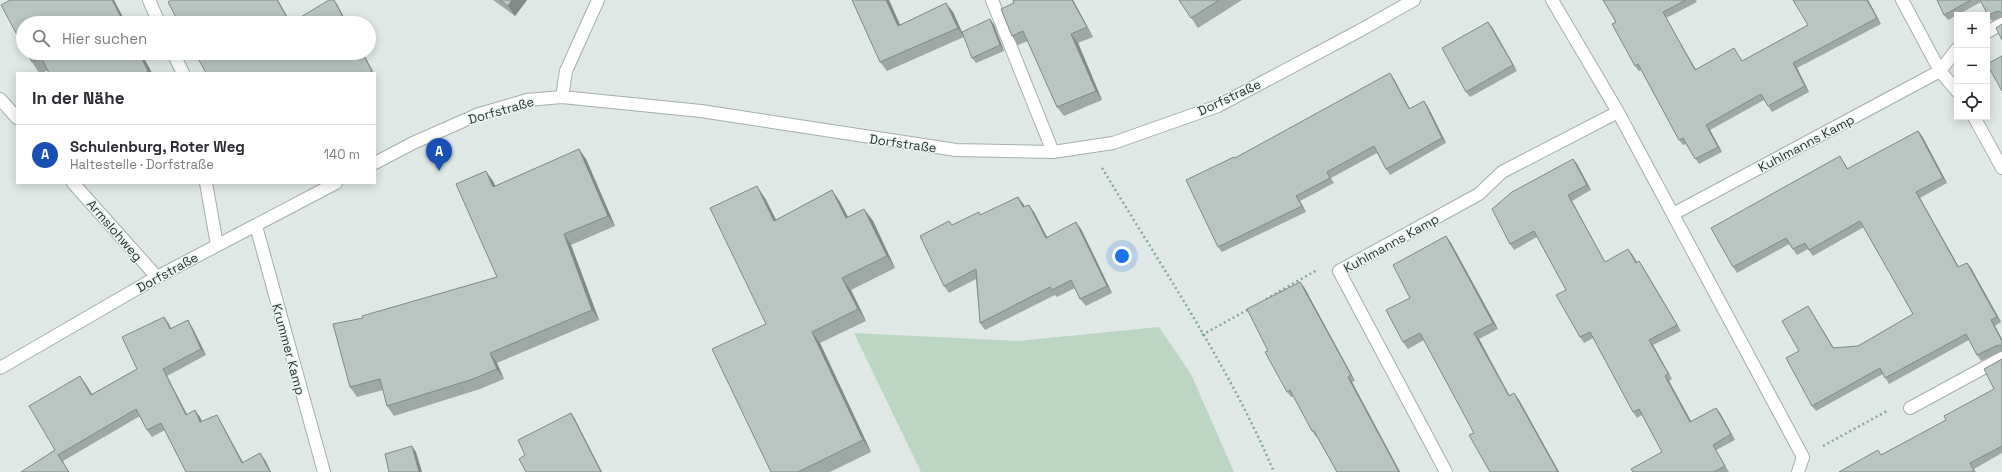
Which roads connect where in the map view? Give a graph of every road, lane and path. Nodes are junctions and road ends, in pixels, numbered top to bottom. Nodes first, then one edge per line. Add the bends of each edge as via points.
1 (149, 0) edge
2 (598, 0) edge
3 (992, 0) edge
4 (1414, 0) edge
5 (1552, 0) edge
6 (1902, 0) edge
7 (156, 16) edge
8 (2002, 24) edge
9 (1990, 30) edge
10 (1954, 53) edge
11 (176, 60) edge
12 (1940, 71) junction
13 (182, 72) edge
14 (1954, 87) edge
15 (562, 96) junction
16 (0, 99) edge
17 (1618, 112) junction
18 (16, 117) edge
19 (1976, 120) edge
20 (1089, 147) junction
21 (1053, 152) junction
22 (376, 162) edge
23 (2002, 168) edge
24 (74, 184) edge
25 (206, 184) edge
26 (334, 184) edge
27 (1673, 214) junction
28 (256, 226) junction
29 (216, 245) junction
30 (1339, 271) junction
31 (156, 277) junction
32 (1265, 300) edge
33 (1251, 308) edge
34 (1202, 335) junction
35 (2002, 358) edge
36 (0, 368) edge
37 (1910, 408) joint
38 (1803, 457) junction
39 (324, 472) edge
40 (1274, 472) edge
41 (1446, 472) edge
42 (1798, 472) edge

1 - 7 street
2 - 15 street via 566,71
3 - 21 street
4 - 20 street, Dorfstraße via 1218,106 1113,143
5 - 17 street
6 - 12 street
8 - 9 street
10 - 12 street, Kuhlmanns Kamp
11 - 13 street
12 - 14 street
12 - 27 street, Kuhlmanns Kamp
15 - 21 street, Dorfstraße via 702,111 956,150
15 - 22 street, Dorfstraße via 526,100 479,114
16 - 18 street
17 - 27 street
17 - 30 street, Kuhlmanns Kamp via 1502,172 1479,194
19 - 23 street
20 - 21 street, Dorfstraße
20 - 34 path
24 - 31 street, Armslohweg
25 - 29 street
26 - 28 street, Dorfstraße
27 - 38 street
28 - 29 street, Dorfstraße
28 - 39 street, Krummer Kamp
29 - 31 street, Dorfstraße
30 - 32 path via 1320,269
30 - 41 street, Kuhlmanns Kamp
31 - 36 street, Dorfstraße
33 - 34 path
34 - 40 path via 1256,430
35 - 37 street
37 - 38 path via 1895,407
38 - 42 street

